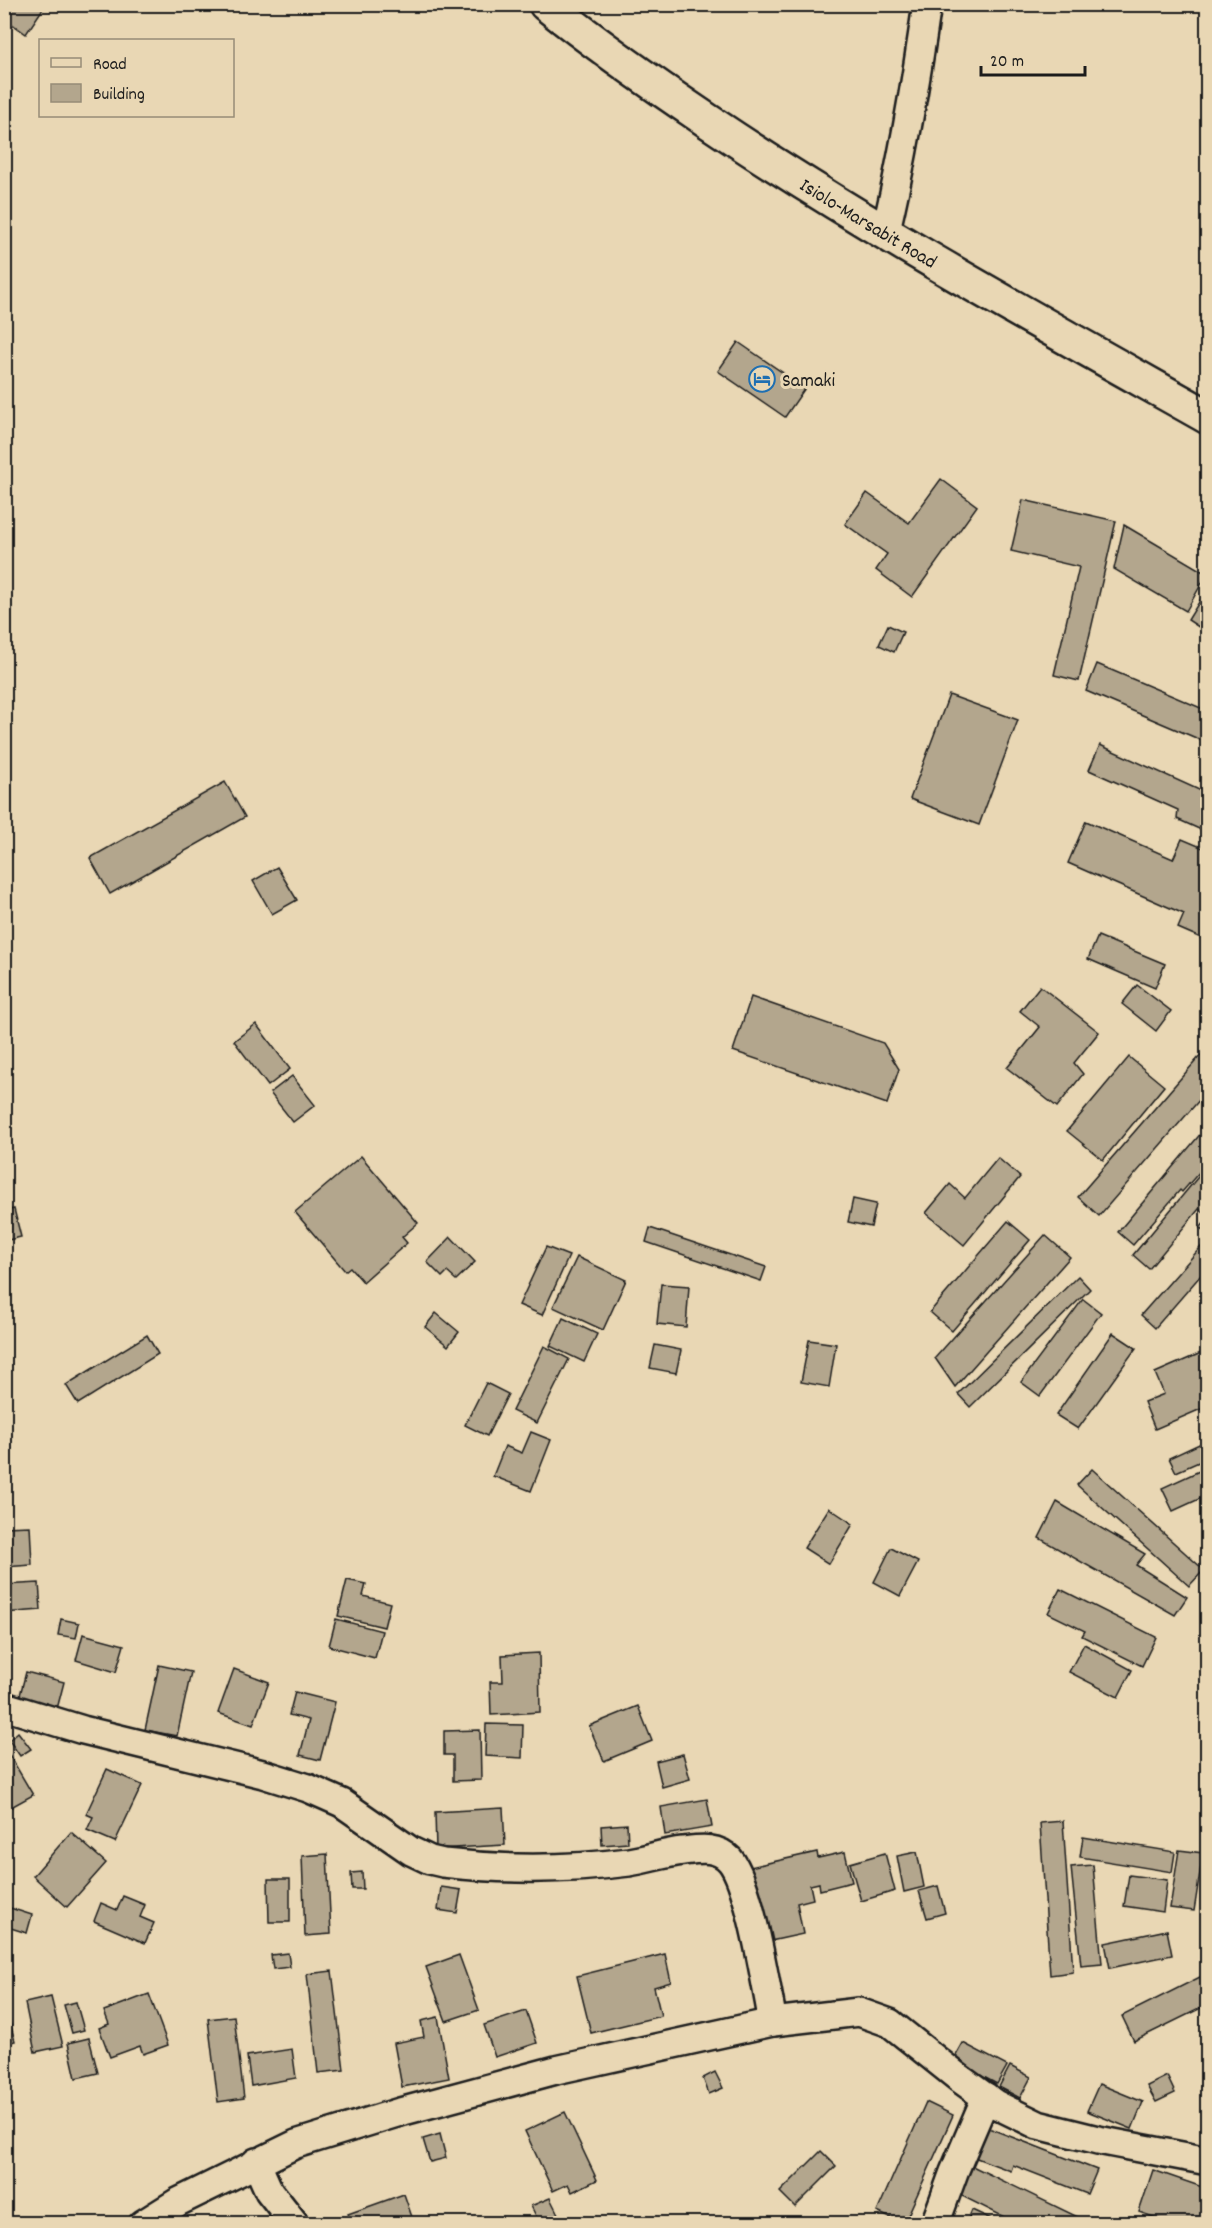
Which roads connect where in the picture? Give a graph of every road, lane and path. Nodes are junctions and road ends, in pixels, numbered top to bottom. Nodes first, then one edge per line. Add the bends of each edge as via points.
1 (546, 4) edge
2 (927, 4) edge
3 (885, 234) junction
4 (1208, 417) edge
5 (4, 1706) edge
6 (773, 2022) junction
7 (986, 2097) junction
8 (1208, 2160) edge
9 (256, 2162) junction
10 (143, 2223) edge
11 (295, 2223) edge
12 (935, 2223) edge

1 - 3 highway, Isiolo-Marsabit Road via 757,154
2 - 3 street via 908,129
3 - 4 highway, Isiolo-Marsabit Road
5 - 6 street via 308,1788 342,1803 411,1851 443,1863 535,1869 581,1867 632,1862 678,1851 719,1851 738,1873
6 - 7 street via 859,2012 873,2016 890,2023
6 - 9 street via 556,2070 400,2112 296,2144
7 - 8 street via 1038,2125
7 - 12 street
9 - 10 street
9 - 11 street via 270,2191

